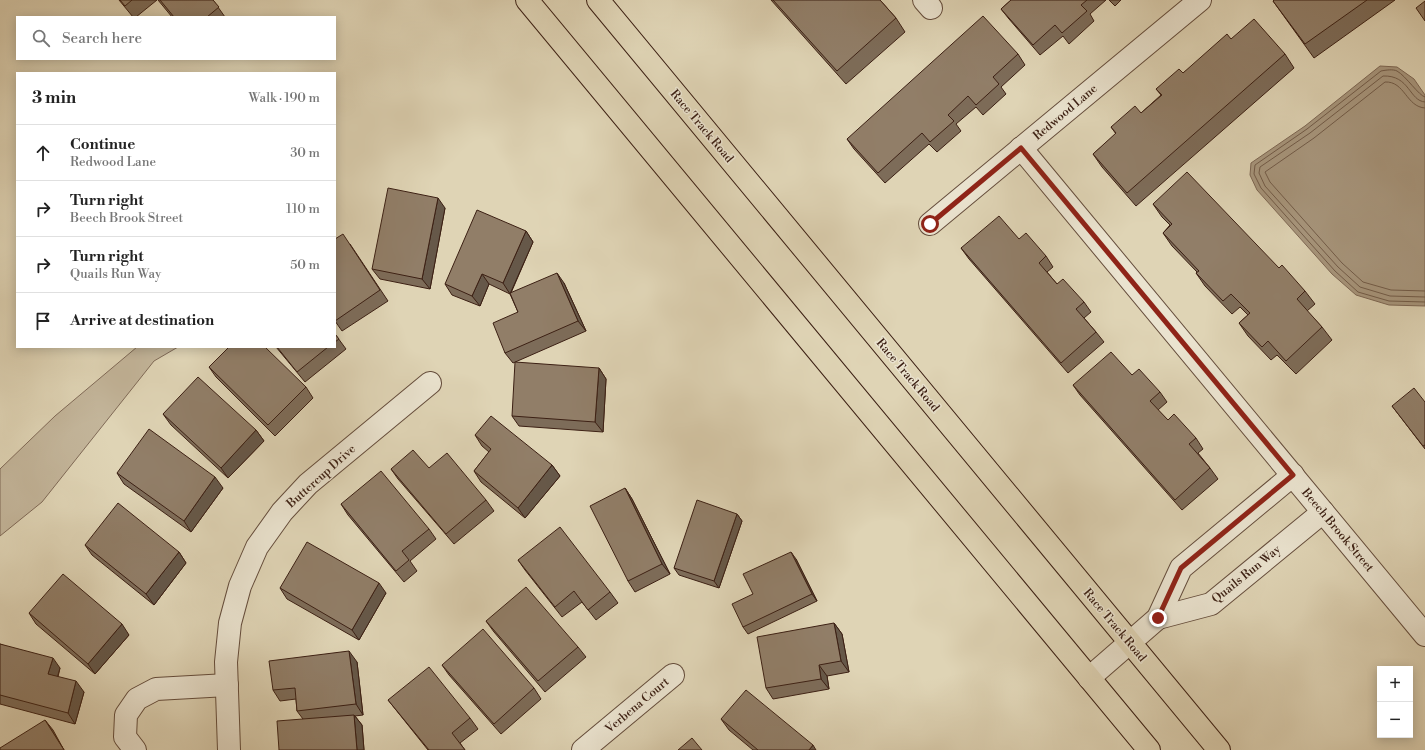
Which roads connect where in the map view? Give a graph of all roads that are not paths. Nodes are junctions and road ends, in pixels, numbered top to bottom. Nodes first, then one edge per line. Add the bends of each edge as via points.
1 (527, 0) edge
2 (598, 0) edge
3 (1200, 0) edge
4 (1021, 148) junction
5 (930, 224) dead end
6 (430, 383) dead end
7 (1293, 475) junction
8 (1323, 512) junction
9 (1158, 618) junction
10 (1425, 635) edge
11 (1129, 643) junction
12 (673, 675) dead end
13 (1089, 678) junction
14 (227, 685) junction
15 (135, 750) edge
16 (229, 750) edge
17 (583, 750) edge
18 (1149, 750) edge
19 (1219, 750) edge

1 - 13 main road
2 - 11 main road, Race Track Road
3 - 4 street, Redwood Lane
4 - 5 street, Redwood Lane
4 - 7 street, Beech Brook Street
6 - 14 street, Buttercup Drive via 308,484 282,512 258,547 240,586 230,623 226,662
7 - 8 street, Beech Brook Street
7 - 9 street, Quails Run Way via 1181,568
8 - 9 street, Quails Run Way via 1211,604
8 - 10 street, Beech Brook Street
9 - 11 street, Quails Run Way
11 - 13 street, Quails Run Way
11 - 19 main road, Race Track Road
12 - 17 street, Verbena Court
13 - 18 main road
14 - 15 street via 156,689 137,699 126,715 125,737
14 - 16 street, Buttercup Drive

